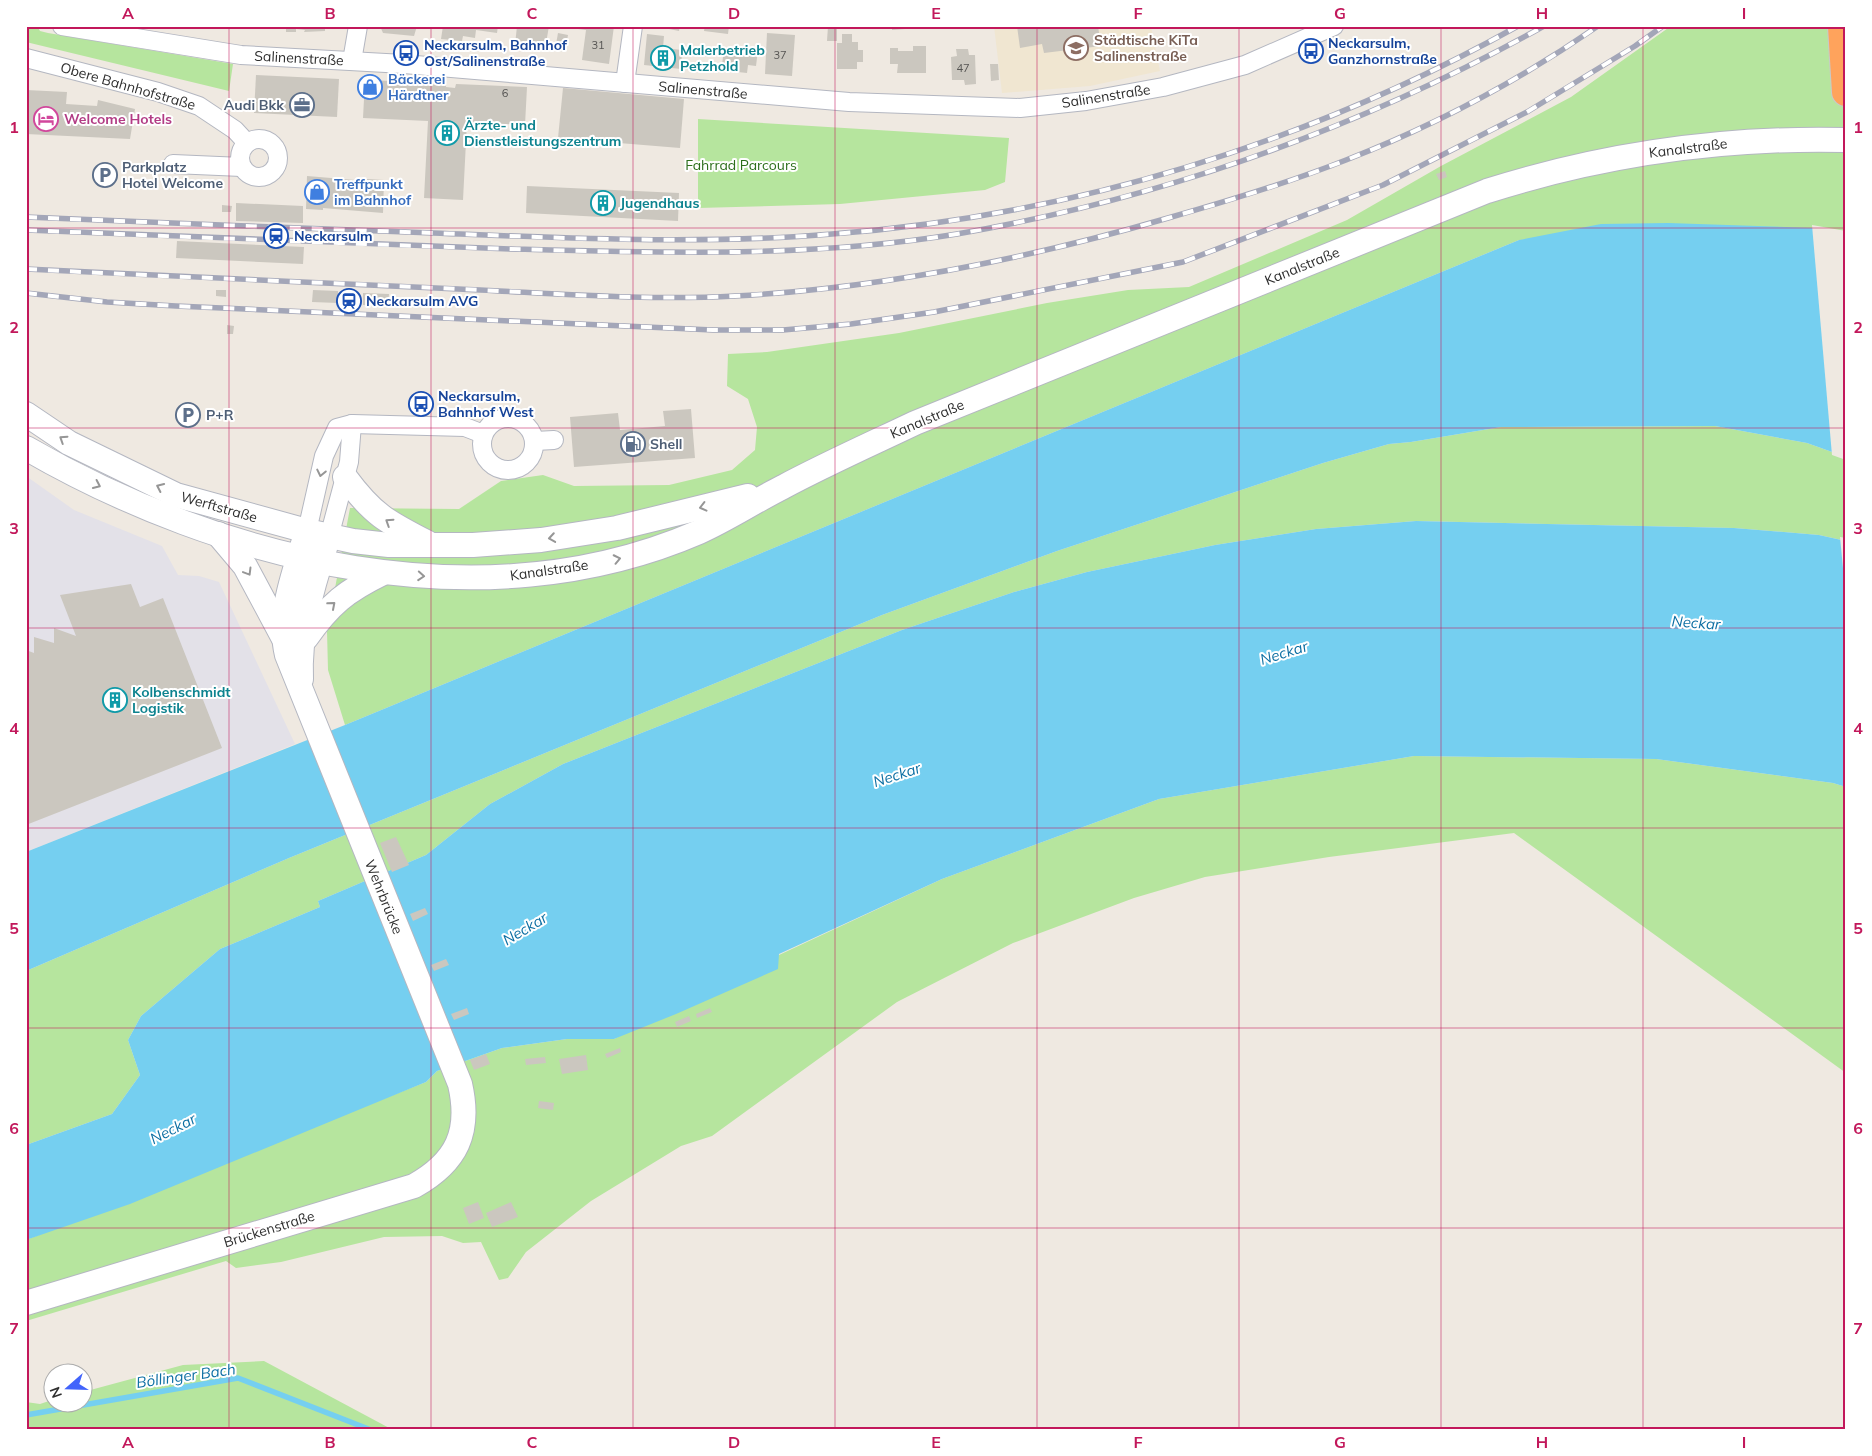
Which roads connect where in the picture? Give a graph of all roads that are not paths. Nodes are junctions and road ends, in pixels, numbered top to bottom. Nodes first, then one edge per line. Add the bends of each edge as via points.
1 (62, 26) edge
2 (358, 26) edge
3 (633, 26) edge
4 (1334, 26) edge
5 (1842, 26) edge
6 (26, 58) edge
7 (352, 61) junction
8 (625, 83) junction
9 (1846, 92) edge
10 (1846, 140) edge
11 (247, 143) junction
12 (173, 164) dead end
13 (242, 167) junction
14 (26, 414) edge
15 (344, 426) junction
16 (483, 434) junction
17 (554, 440) dead end
18 (535, 441) junction
19 (26, 448) edge
20 (345, 477) junction
21 (784, 486) junction
22 (218, 534) junction
23 (318, 534) junction
24 (431, 545) junction
25 (310, 560) junction
26 (383, 573) junction
27 (292, 640) junction
28 (464, 1104) joint
29 (26, 1303) edge

1 - 7 street, Salinenstraße via 241,55
2 - 7 street
3 - 8 street
4 - 8 street, Salinenstraße via 1245,65 1163,87 1086,101 1020,108 849,102
5 - 9 highway
6 - 11 street, Obere Bahnhofstraße via 158,92 199,106 235,130
7 - 8 street, Salinenstraße
10 - 21 main road, Kanalstraße via 1800,139 1696,145 1590,162 1487,191 915,423
11 - 13 street via 240,154
11 - 13 street via 261,139 268,142 278,155 277,164 265,177 256,178
12 - 13 street
23 -> 14 main road, Werftstraße via 176,495 69,443
15 - 16 street via 465,427
15 - 20 street via 349,462
15 -> 23 street via 324,456
16 - 18 street via 496,420 514,418 528,426
16 - 18 street via 484,454 490,463 507,470 527,463
17 - 18 street
19 -> 22 main road, Werftstraße via 138,504
20 - 23 street
24 -> 20 main road via 389,524 370,509
21 -> 24 main road, Kanalstraße via 617,528 541,540
26 -> 21 main road, Kanalstraße via 452,578 514,576 573,568 618,558 699,532
22 - 25 main road, Werftstraße
22 -> 27 main road via 245,566
23 - 24 main road, Kanalstraße via 389,545
23 - 25 main road
25 - 26 main road, Kanalstraße
25 - 27 main road via 292,579
27 -> 26 main road via 345,594
27 - 28 main road, Wehrbrücke via 287,655 460,1084
28 - 29 main road, Brückenstraße via 463,1125 445,1166 414,1186

